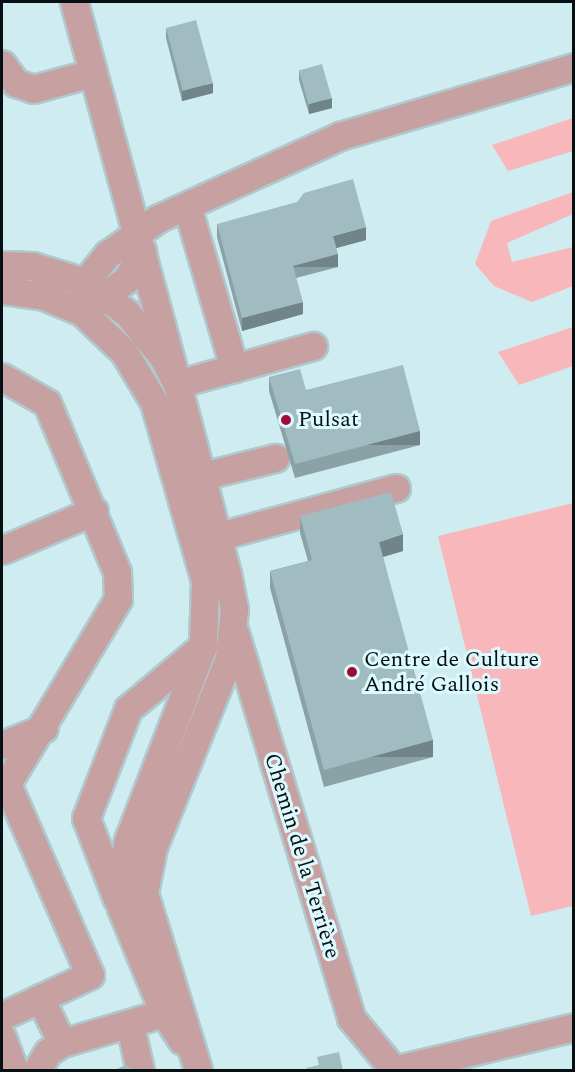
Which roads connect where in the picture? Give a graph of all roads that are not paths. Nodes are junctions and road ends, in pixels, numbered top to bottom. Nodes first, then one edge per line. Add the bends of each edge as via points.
1 (74, 2) edge
2 (2, 64) edge
3 (573, 67) edge
4 (92, 73) junction
5 (187, 206) junction
6 (140, 242) junction
7 (2, 265) edge
8 (96, 288) junction
9 (2, 291) edge
10 (82, 312) junction
11 (313, 346) dead end
12 (234, 368) junction
13 (2, 377) edge
14 (177, 384) junction
15 (275, 458) dead end
16 (189, 480) junction
17 (396, 488) dead end
18 (94, 511) junction
19 (206, 540) junction
20 (2, 550) edge
21 (234, 629) junction
22 (203, 646) junction
23 (44, 728) junction
24 (2, 745) edge
25 (121, 908) junction
26 (40, 998) junction
27 (164, 1013) junction
28 (2, 1016) edge
29 (130, 1026) junction
30 (573, 1027) edge
31 (2, 1037) edge
32 (62, 1043) junction
33 (196, 1065) edge
34 (394, 1070) edge
35 (14, 1071) edge
36 (37, 1071) edge
37 (140, 1071) edge

1 - 4 street
2 - 4 street via 16,82 33,89
3 - 5 street via 340,136
4 - 6 street
5 - 6 street
5 - 12 street
6 - 8 street via 127,279
6 - 14 street
7 - 8 street via 57,271
8 - 10 street
8 - 14 street via 163,357
9 - 10 street via 44,296
10 - 16 street via 112,338 140,376
11 - 12 street
12 - 14 street
13 - 18 street via 47,403
14 - 16 street
15 - 16 street
16 - 19 street
17 - 19 street
18 - 20 street
18 - 23 street via 117,572 118,599
19 - 21 street, Chemin de la Terrière
19 - 22 street via 208,612
21 - 33 street via 219,686 153,847 144,893
21 - 34 street, Chemin de la Terrière via 351,1018
22 - 25 street via 128,840 118,887
22 - 25 street via 128,709 86,818
23 - 24 street
23 - 26 street via 7,784 90,975
25 - 27 street
26 - 28 street
26 - 32 street
27 - 29 street
27 - 33 street
29 - 32 street via 111,1025
29 - 37 street
30 - 34 street
31 - 35 street
32 - 36 street via 48,1052

